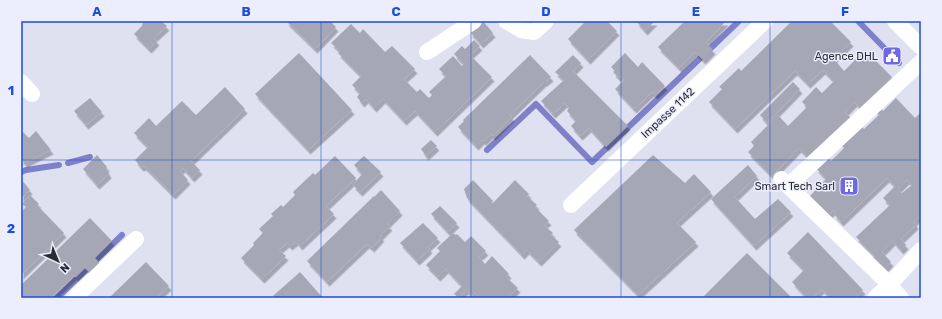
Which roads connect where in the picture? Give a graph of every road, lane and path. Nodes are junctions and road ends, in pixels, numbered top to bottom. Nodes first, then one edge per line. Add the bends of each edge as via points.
1 (474, 21) edge
2 (506, 21) edge
3 (546, 21) edge
4 (765, 21) edge
5 (895, 21) edge
6 (921, 47) edge
7 (427, 52) dead end
8 (921, 62) edge
9 (21, 82) edge
10 (32, 94) dead end
11 (571, 205) dead end
12 (136, 239) dead end
13 (921, 250) edge
14 (890, 285) junction
15 (74, 298) edge
16 (875, 298) edge
17 (901, 298) edge

1 - 7 street
2 - 3 street via 521,30 534,32
4 - 11 street, Impasse 1142
5 - 6 street
8 - 14 street via 784,182
9 - 10 street
12 - 15 street
13 - 14 street
14 - 16 street
14 - 17 street

